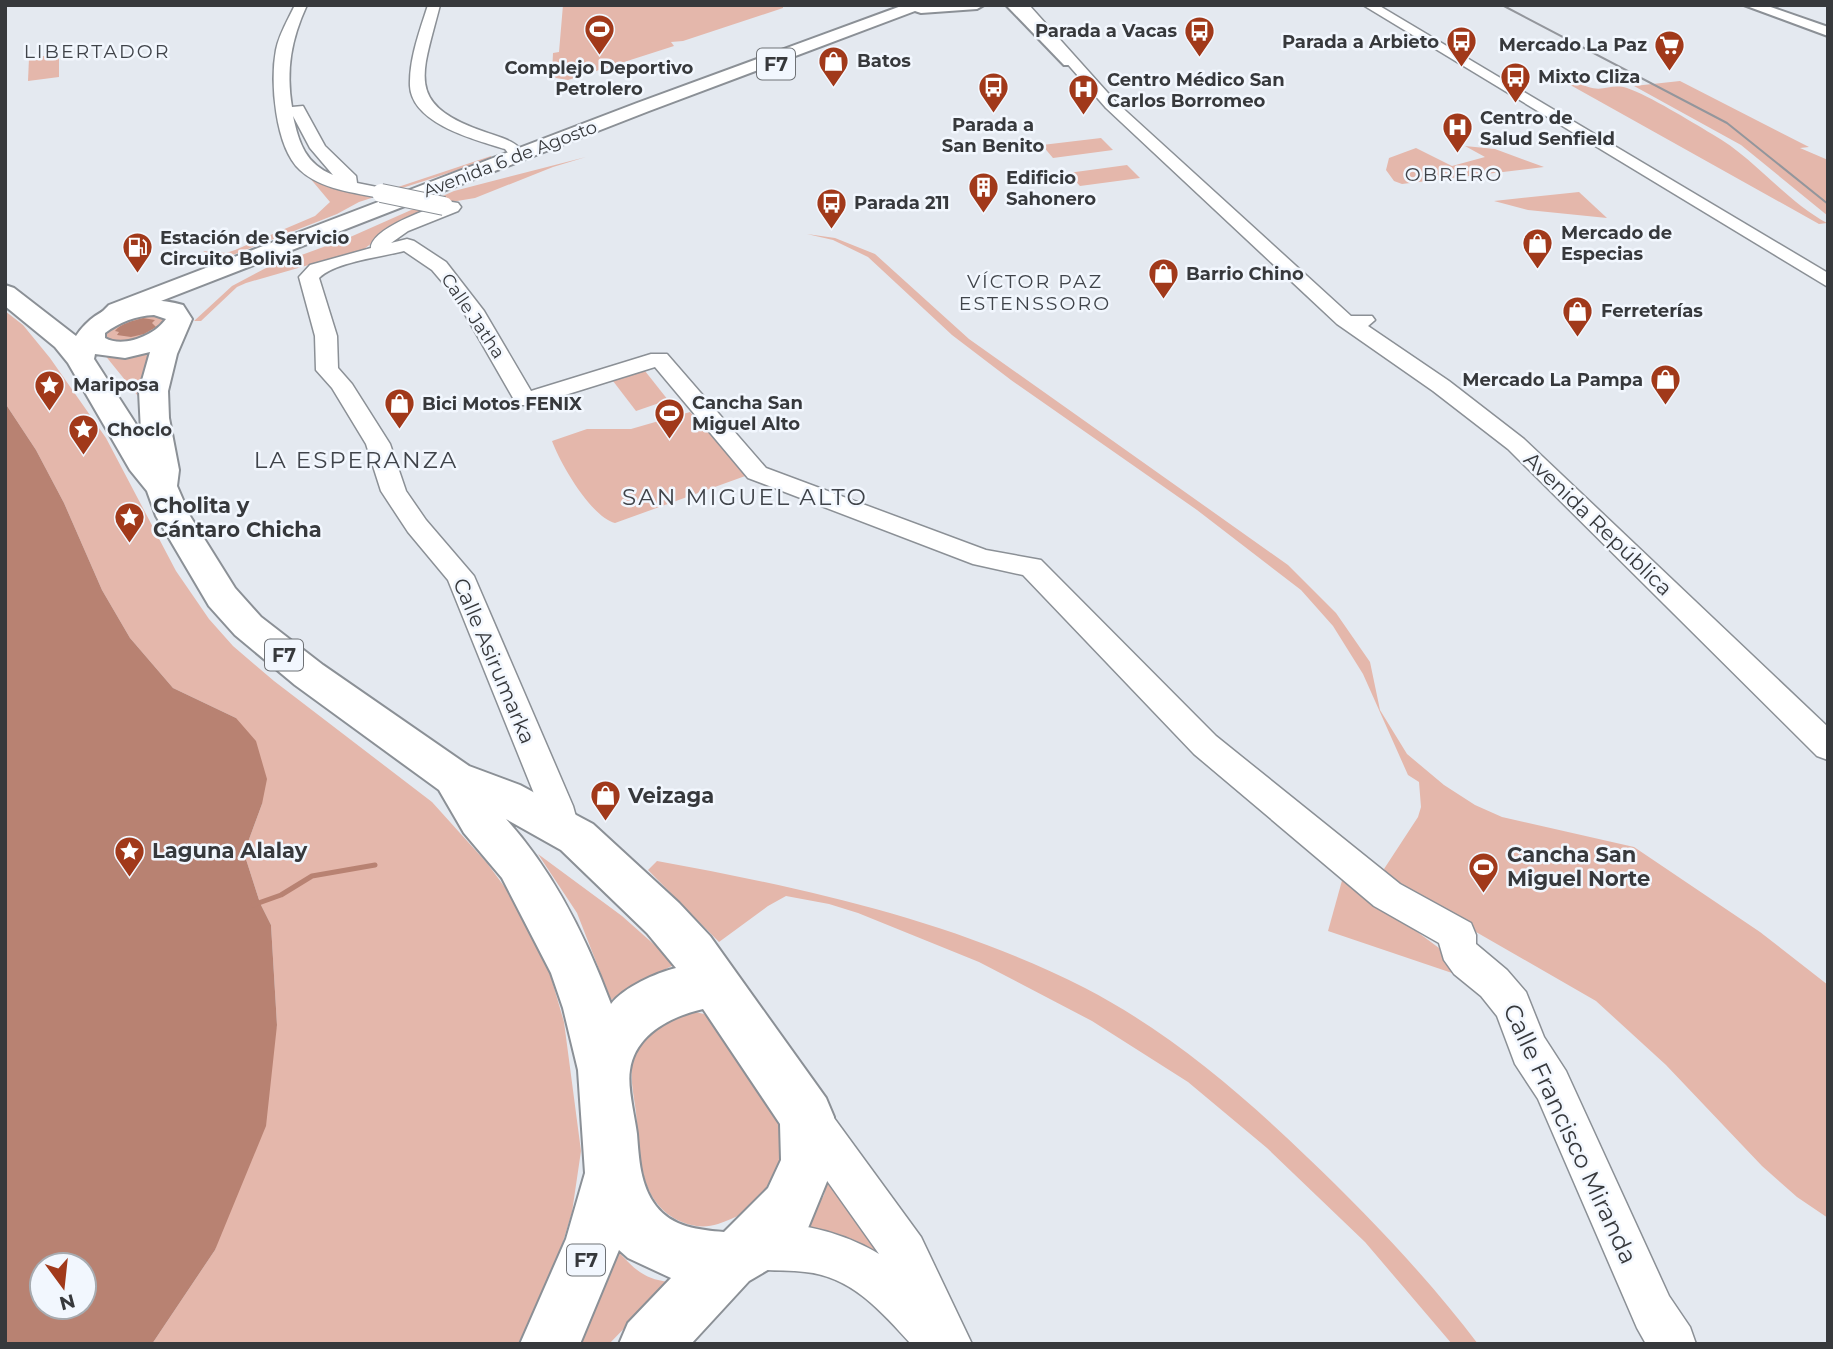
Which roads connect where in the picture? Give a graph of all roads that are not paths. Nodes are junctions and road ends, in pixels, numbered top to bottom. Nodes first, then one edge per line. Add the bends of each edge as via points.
1 (301, 5) edge
2 (309, 5) edge
3 (434, 5) edge
4 (977, 5) edge
5 (1013, 5) edge
6 (1369, 5) edge
7 (1381, 5) edge
8 (1751, 5) edge
9 (1770, 5) edge
10 (916, 7) edge
11 (1029, 10) edge
12 (1828, 24) edge
13 (1828, 32) edge
14 (1075, 61) junction
15 (518, 155) junction
16 (363, 188) junction
17 (380, 250) junction
18 (1821, 272) edge
19 (5, 293) edge
20 (187, 313) junction
21 (37, 317) junction
22 (1353, 319) junction
23 (98, 334) junction
24 (162, 488) junction
25 (1828, 724) edge
26 (1828, 747) edge
27 (454, 778) junction
28 (563, 831) junction
29 (1458, 935) joint
30 (715, 983) junction
31 (604, 1070) junction
32 (807, 1117) junction
33 (613, 1173) junction
34 (740, 1255) junction
35 (550, 1344) edge
36 (649, 1344) edge
37 (944, 1344) edge
38 (949, 1344) edge
39 (1673, 1344) edge

1 - 16 street via 281,61 291,138 306,168
2 - 16 street via 291,56 293,97 322,154 334,169
3 - 15 street via 417,83 419,96 444,120 511,146
4 - 10 main road, F7
5 - 14 main road
6 - 18 street
7 - 18 street
8 - 13 main road
9 - 12 main road
10 - 15 main road, Avenida 6 de Agosto / F7
10 - 20 main road, Avenida 6 de Agosto / F7 via 673,102 576,148 448,190 273,259 232,277
11 - 14 main road
14 - 22 street, Avenida República via 1111,105
15 - 23 main road, Avenida 6 de Agosto / F7
16 - 17 street, bridge via 448,206 388,234 380,242
17 - 28 street, Calle Asirumarka via 338,261 309,277 327,336 327,370 341,384 378,444 394,491 460,576
17 - 29 street, Calle Jatha via 407,245 438,265 525,400 659,359 757,473 982,558 1031,567 1205,745 1387,895
19 - 21 highway, F7
20 - 23 highway, F7 via 178,316 155,307
20 - 23 highway, F7 via 163,337 145,344
20 - 24 highway, F7 via 160,358 152,392 164,466
21 - 23 highway, F7
21 - 23 highway, F7 via 84,318
22 - 25 street, Avenida República via 1450,378 1524,433
22 - 26 street, Avenida República via 1516,444
23 - 24 highway, F7 via 118,419 146,470
24 - 27 highway, F7 via 198,560 248,626
27 - 28 highway, F7 via 505,798
27 - 31 highway, F7 via 479,820 519,864 542,906 573,967
28 - 30 highway, F7 via 577,837 663,918
29 - 39 street, Calle Francisco Miranda via 1457,948 1467,962 1494,983 1511,1005 1530,1050 1552,1085 1653,1312
30 - 31 highway, F7 via 671,992 634,1014
30 - 32 highway, F7
31 - 33 highway, F7
32 - 34 highway via 808,1154 788,1208
32 - 38 street, F7 via 905,1252
33 - 34 highway, F7 via 626,1209 648,1238 698,1259
33 - 35 highway, F7 via 593,1243
34 - 36 highway
34 - 37 street, F7 via 820,1251 855,1263 885,1284

